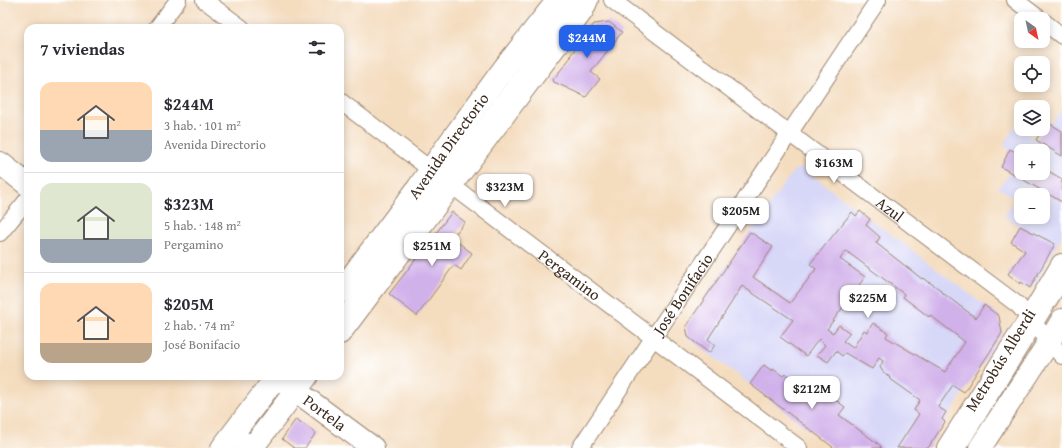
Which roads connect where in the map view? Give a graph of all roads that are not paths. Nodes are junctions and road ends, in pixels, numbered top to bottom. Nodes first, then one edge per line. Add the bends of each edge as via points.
1 (178, 0) edge
2 (204, 0) edge
3 (558, 0) edge
4 (573, 0) edge
5 (586, 0) edge
6 (612, 0) edge
7 (878, 0) edge
8 (1015, 0) edge
9 (1031, 12) edge
10 (160, 24) edge
11 (237, 24) edge
12 (1050, 27) edge
13 (1062, 36) edge
14 (344, 104) edge
15 (790, 133) junction
16 (0, 163) edge
17 (442, 177) junction
18 (24, 182) edge
19 (24, 204) edge
20 (0, 233) edge
21 (1062, 265) edge
22 (344, 287) edge
23 (1062, 287) edge
24 (344, 310) edge
25 (1062, 320) edge
26 (344, 327) edge
27 (1045, 337) edge
28 (654, 338) junction
29 (286, 384) edge
30 (252, 439) edge
31 (222, 448) edge
32 (239, 448) edge
33 (374, 448) edge
34 (580, 448) edge
35 (799, 448) edge
36 (948, 448) edge
37 (962, 448) edge
38 (980, 448) edge

1 - 10 street
2 - 11 street
3 - 17 main road, Avenida Directorio via 505,67
4 - 17 lane
5 - 17 main road, Avenida Directorio via 582,11
6 - 15 street, Azul
7 - 15 street, José Bonifacio
8 - 9 street
12 - 13 street
14 - 17 street, Pergamino
15 - 27 street, Azul via 1018,305
15 - 28 street, José Bonifacio
16 - 18 main road
17 - 22 main road, Avenida Directorio via 418,188
17 - 24 lane
17 - 26 main road, Avenida Directorio
17 - 28 street, Pergamino
19 - 20 street
21 - 27 main road
23 - 27 lane, Metrobús Alberdi
25 - 27 main road
27 - 36 main road
27 - 37 lane, Metrobús Alberdi
27 - 38 main road
28 - 34 street, José Bonifacio
28 - 35 street, Pergamino
29 - 30 main road
29 - 31 main road
29 - 33 main road, Portela
30 - 32 lane

